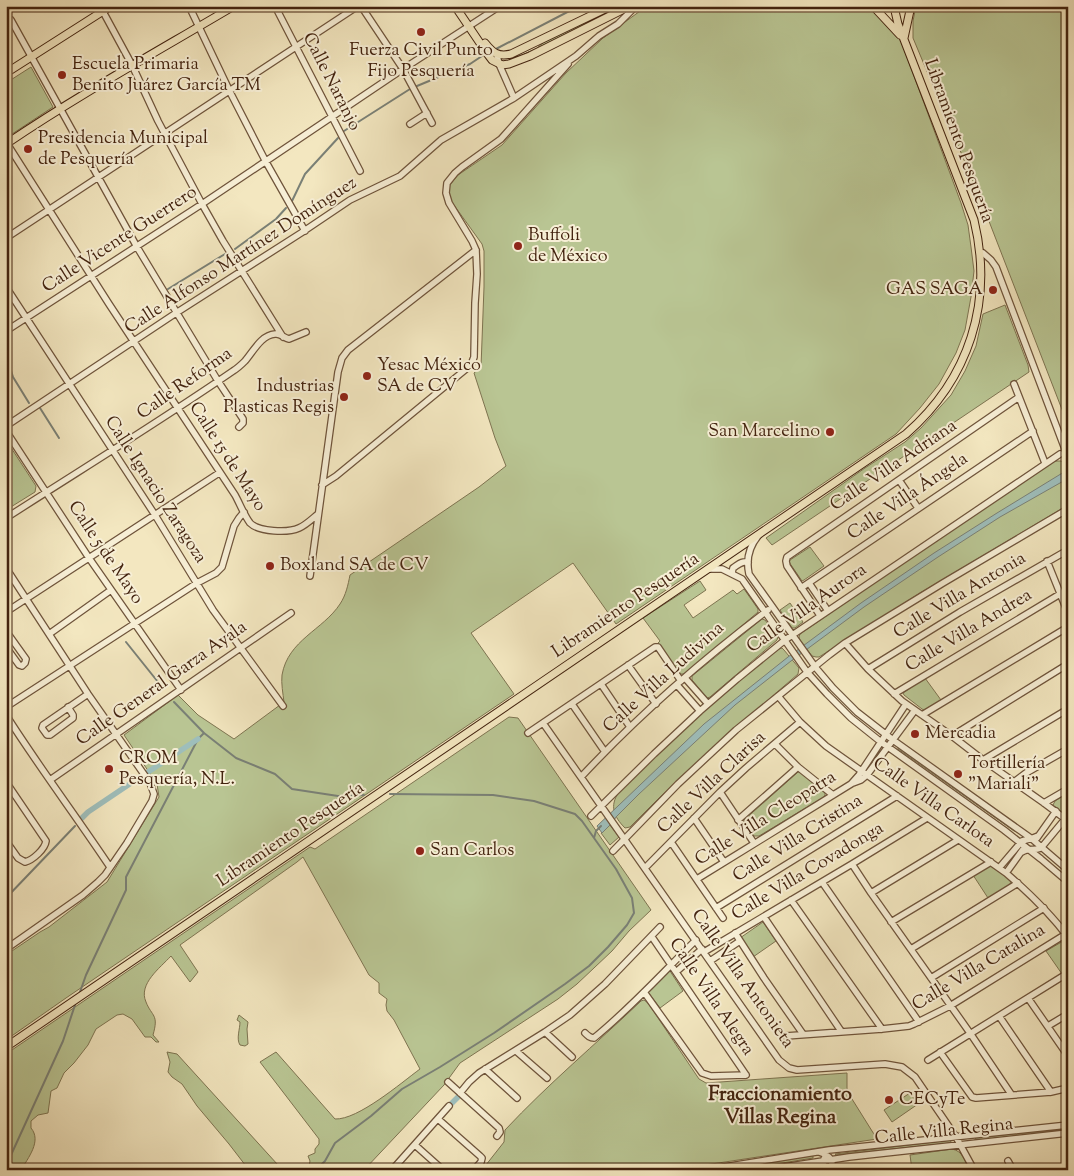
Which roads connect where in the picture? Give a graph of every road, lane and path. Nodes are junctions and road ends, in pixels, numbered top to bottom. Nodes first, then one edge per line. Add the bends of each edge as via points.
1 (112, 6) edge
2 (189, 6) edge
3 (234, 6) edge
4 (275, 6) edge
5 (359, 6) edge
6 (457, 6) edge
7 (500, 6) edge
8 (611, 6) edge
9 (630, 6) edge
10 (636, 6) edge
11 (873, 6) edge
12 (896, 6) edge
13 (911, 6) edge
14 (101, 9) edge
15 (11, 20) dead end
16 (470, 26) junction
17 (199, 27) junction
18 (904, 39) junction
19 (295, 47) junction
20 (497, 55) junction
21 (32, 56) junction
22 (576, 56) junction
23 (499, 64) junction
24 (132, 65) junction
25 (403, 69) junction
26 (6, 73) edge
27 (230, 92) junction
28 (514, 98) junction
29 (60, 108) junction
30 (427, 113) junction
31 (332, 117) junction
32 (432, 123) dead end
33 (410, 124) dead end
34 (165, 133) junction
35 (6, 143) edge
36 (266, 162) junction
37 (360, 172) dead end
38 (98, 178) junction
39 (202, 204) junction
40 (49, 211) junction
41 (305, 231) junction
42 (6, 238) edge
43 (136, 247) junction
44 (476, 250) junction
45 (983, 253) dead end
46 (242, 270) junction
47 (92, 276) junction
48 (6, 287) edge
49 (176, 313) junction
50 (26, 318) junction
51 (6, 332) edge
52 (306, 332) dead end
53 (283, 337) junction
54 (134, 342) junction
55 (218, 381) junction
56 (70, 384) junction
57 (1014, 384) dead end
58 (1020, 397) junction
59 (177, 408) junction
60 (6, 426) edge
61 (239, 426) dead end
62 (6, 431) edge
63 (1033, 431) junction
64 (113, 451) junction
65 (1060, 454) dead end
66 (1068, 457) edge
67 (1045, 463) junction
68 (219, 473) junction
69 (899, 480) junction
70 (322, 485) junction
71 (46, 492) junction
72 (918, 508) junction
73 (1066, 510) edge
74 (244, 512) junction
75 (318, 514) junction
76 (155, 515) junction
77 (6, 518) edge
78 (1068, 519) edge
79 (760, 534) junction
80 (736, 550) junction
81 (1068, 550) edge
82 (749, 554) junction
83 (726, 556) junction
84 (89, 558) junction
85 (1047, 561) junction
86 (748, 566) junction
87 (6, 568) edge
88 (708, 569) junction
89 (724, 569) junction
90 (734, 574) junction
91 (310, 576) dead end
92 (197, 583) junction
93 (809, 583) junction
94 (801, 588) junction
95 (111, 590) junction
96 (1060, 594) junction
97 (27, 600) junction
98 (772, 607) junction
99 (6, 612) edge
100 (291, 612) dead end
101 (765, 612) junction
102 (824, 613) junction
103 (1068, 613) edge
104 (134, 624) junction
105 (1068, 628) edge
106 (6, 631) edge
107 (52, 632) dead end
108 (789, 638) junction
109 (9, 640) edge
110 (845, 643) junction
111 (6, 646) edge
112 (240, 647) junction
113 (1068, 664) edge
114 (70, 666) junction
115 (628, 666) junction
116 (811, 669) junction
117 (868, 670) junction
118 (681, 681) junction
119 (600, 684) junction
120 (181, 690) junction
121 (88, 694) junction
122 (894, 694) junction
123 (778, 696) junction
124 (572, 704) junction
125 (656, 704) junction
126 (708, 704) junction
127 (906, 704) junction
128 (283, 706) dead end
129 (6, 707) edge
130 (68, 708) junction
131 (1068, 709) edge
132 (915, 710) junction
133 (700, 711) junction
134 (6, 715) edge
135 (922, 716) junction
136 (800, 722) junction
137 (543, 723) junction
138 (630, 727) junction
139 (528, 733) dead end
140 (116, 735) junction
141 (886, 735) junction
142 (952, 736) junction
143 (893, 740) junction
144 (881, 742) junction
145 (775, 744) junction
146 (888, 747) junction
147 (1068, 749) edge
148 (605, 752) junction
149 (983, 760) junction
150 (798, 767) junction
151 (862, 771) junction
152 (867, 775) junction
153 (581, 777) junction
154 (50, 780) junction
155 (6, 782) edge
156 (1014, 782) junction
157 (851, 784) junction
158 (1068, 789) edge
159 (720, 792) junction
160 (833, 795) junction
161 (897, 796) junction
162 (1044, 803) junction
163 (602, 806) junction
164 (1056, 812) junction
165 (591, 816) dead end
166 (694, 818) junction
167 (927, 818) junction
168 (738, 820) junction
169 (1066, 820) edge
170 (1017, 829) junction
171 (1036, 837) junction
172 (624, 838) junction
173 (958, 840) junction
174 (6, 841) edge
175 (671, 842) junction
176 (754, 843) junction
177 (1045, 846) junction
178 (1024, 847) junction
179 (613, 851) dead end
180 (724, 862) junction
181 (991, 862) junction
182 (852, 864) junction
183 (1001, 865) junction
184 (110, 867) junction
185 (645, 868) junction
186 (1007, 870) junction
187 (1068, 870) edge
188 (697, 879) junction
189 (822, 882) junction
190 (1068, 882) edge
191 (1018, 883) junction
192 (871, 893) junction
193 (791, 900) junction
194 (716, 908) junction
195 (1044, 908) junction
196 (764, 916) junction
197 (723, 918) dead end
198 (891, 922) junction
199 (660, 928) dead end
200 (735, 933) junction
201 (1067, 935) edge
202 (652, 936) junction
203 (696, 940) junction
204 (740, 941) junction
205 (6, 949) edge
206 (911, 949) junction
207 (703, 951) junction
208 (710, 961) junction
209 (670, 965) junction
210 (676, 972) junction
211 (1068, 973) edge
212 (931, 978) junction
213 (644, 992) junction
214 (1028, 998) junction
215 (950, 1006) junction
216 (1068, 1014) edge
217 (999, 1016) junction
218 (919, 1022) junction
219 (1048, 1026) junction
220 (882, 1028) junction
221 (841, 1031) junction
222 (545, 1032) junction
223 (585, 1033) dead end
224 (970, 1033) junction
225 (802, 1034) junction
226 (786, 1036) dead end
227 (6, 1047) edge
228 (516, 1051) junction
229 (940, 1052) junction
230 (1068, 1056) edge
231 (572, 1057) dead end
232 (928, 1060) dead end
233 (485, 1069) junction
234 (547, 1078) dead end
235 (448, 1082) dead end
236 (1068, 1088) edge
237 (1051, 1092) junction
238 (460, 1093) junction
239 (1011, 1094) junction
240 (517, 1098) dead end
241 (449, 1106) dead end
242 (438, 1119) junction
243 (1068, 1126) edge
244 (1068, 1133) edge
245 (497, 1136) dead end
246 (957, 1141) junction
247 (414, 1144) junction
248 (833, 1150) junction
249 (820, 1152) junction
250 (1008, 1161) dead end
251 (824, 1163) edge
252 (833, 1164) edge
253 (1068, 1167) edge
254 (392, 1170) edge
255 (443, 1170) edge
256 (474, 1170) edge
257 (705, 1170) edge
258 (764, 1170) edge
259 (974, 1170) edge
260 (1013, 1170) edge
261 (1047, 1170) edge

1 - 14 main road
2 - 17 street
3 - 17 main road
4 - 19 street, Calle Naranjo
5 - 19 street
5 - 25 street
6 - 16 main road
7 - 16 street, Calle Vicente Guerrero
8 - 20 main road via 519,51
9 - 23 main road via 528,56 509,64
10 - 22 street, Calle Alfonso Martínez Domínguez
11 - 18 main road
12 - 18 main road, Libramiento Pesquería via 896,18
13 - 18 main road
14 - 21 main road
14 - 24 street
15 - 21 street
16 - 20 main road
16 - 23 main road via 492,60
16 - 25 street, Calle Vicente Guerrero
17 - 24 main road
17 - 27 street
18 - 79 main road, Libramiento Pesquería via 977,233 981,278 972,334 951,384 916,426
19 - 27 street
19 - 31 street, Calle Naranjo
20 - 23 street
21 - 26 main road
21 - 29 street
22 - 28 street, Calle Alfonso Martínez Domínguez
22 - 44 street via 501,139 462,167 447,183 449,204
23 - 28 street
24 - 29 main road
24 - 34 street
25 - 30 street
25 - 31 street, Calle Vicente Guerrero
27 - 34 street
27 - 36 street
28 - 41 street, Calle Alfonso Martínez Domínguez via 441,140 400,176 350,200
29 - 35 main road
29 - 38 street
30 - 32 street
30 - 33 street
31 - 36 street, Calle Vicente Guerrero
31 - 37 street, Calle Naranjo
34 - 38 street
34 - 39 street
35 - 40 street, Calle 15 de Mayo
36 - 39 street, Calle Vicente Guerrero
36 - 41 street
38 - 40 street
38 - 43 street
39 - 43 street, Calle Vicente Guerrero
39 - 46 street
40 - 42 street
40 - 47 street, Calle 15 de Mayo
41 - 46 street, Calle Alfonso Martínez Domínguez
43 - 47 street, Calle Vicente Guerrero
43 - 49 street
44 - 70 street via 342,358
44 - 70 street via 474,357 471,365
45 - 66 street via 996,267
46 - 49 street, Calle Alfonso Martínez Domínguez
46 - 53 street
47 - 50 street, Calle Vicente Guerrero
47 - 54 street, Calle 15 de Mayo
48 - 50 street, Calle Ignacio Zaragoza
49 - 54 street, Calle Alfonso Martínez Domínguez
49 - 55 street
50 - 51 street, Calle Vicente Guerrero
50 - 56 street, Calle Ignacio Zaragoza
52 - 53 street via 289,339
53 - 55 street, Calle Reforma via 274,334 261,342 239,367
54 - 56 street, Calle Alfonso Martínez Domínguez
54 - 59 street, Calle 15 de Mayo
55 - 59 street, Calle Reforma
55 - 61 street via 243,419
56 - 60 street, Calle Alfonso Martínez Domínguez
56 - 64 street, Calle Ignacio Zaragoza
57 - 58 street
58 - 63 street
58 - 69 street, Calle Villa Adriana
59 - 64 street, Calle Reforma
59 - 68 street, Calle 15 de Mayo
62 - 71 street, Calle 5 de Mayo
63 - 67 street
63 - 72 street, Calle Villa Ángela
64 - 71 street, Calle Reforma
64 - 76 street, Calle Ignacio Zaragoza
65 - 67 street, Calle Villa Aurora
67 - 102 street, Calle Villa Aurora
68 - 74 street, Calle 15 de Mayo
68 - 76 street
69 - 72 street
69 - 94 street, Calle Villa Adriana via 789,555 787,566
70 - 75 street
71 - 77 street, Calle Reforma
71 - 84 street, Calle 5 de Mayo
72 - 93 street, Calle Villa Ángela
73 - 78 street
73 - 110 street
74 - 75 street, Calle 15 de Mayo via 251,524 265,530 298,528
74 - 92 street via 234,526 223,564 216,573
75 - 91 street
76 - 84 street
76 - 92 street, Calle Ignacio Zaragoza
79 - 80 main road, Libramiento Pesquería
79 - 82 street
80 - 82 street via 746,549
80 - 83 main road, Libramiento Pesquería
81 - 85 street, Calle Villa Antonia
82 - 86 street
83 - 88 main road, Libramiento Pesquería
83 - 89 street via 721,564
84 - 95 street, Calle 5 de Mayo
84 - 97 street
85 - 96 street
85 - 117 street, Calle Villa Antonia
86 - 90 street via 744,576
86 - 90 street via 742,562 732,569
86 - 98 street via 749,574
87 - 97 street
88 - 89 street
88 - 227 main road, Libramiento Pesquería
89 - 90 street
90 - 101 street via 742,578
92 - 104 street
92 - 112 street, Calle Ignacio Zaragoza
93 - 94 street, Calle Villa Ángela
93 - 102 street
94 - 102 street
95 - 104 street, Calle 5 de Mayo
95 - 107 street
96 - 103 street
96 - 122 street, Calle Villa Andrea
97 - 99 street
97 - 114 street
98 - 101 street, Calle Villa Ludivina
98 - 108 street
100 - 112 street, Calle General Garza Ayala
101 - 108 street
101 - 118 street, Calle Villa Ludivina
102 - 108 street, Calle Villa Aurora
104 - 114 street
104 - 120 street, Calle 5 de Mayo
105 - 135 street
106 - 109 street
108 - 116 street via 799,644
108 - 116 street via 791,649 800,662
108 - 126 street, Calle Villa Aurora
109 - 111 street via 26,659 22,666
110 - 116 street
110 - 117 street
112 - 120 street, Calle General Garza Ayala
112 - 128 street, Calle Ignacio Zaragoza
113 - 142 street
114 - 121 street
114 - 129 street
115 - 118 street via 656,646
115 - 119 street
115 - 125 street
116 - 123 street
116 - 141 street
116 - 144 street via 846,713
117 - 122 street
118 - 125 street, Calle Villa Ludivina
118 - 126 street
118 - 133 street
119 - 124 street
119 - 138 street
120 - 140 street, Calle General Garza Ayala
121 - 130 street
121 - 140 street
122 - 127 street
123 - 136 street, Calle Villa Carlota
123 - 172 street via 736,730
124 - 137 street
124 - 148 street
125 - 138 street, Calle Villa Ludivina
126 - 133 street, Calle Villa Aurora
127 - 132 street
127 - 141 street, Calle Villa Cleopatra
130 - 130 street via 43,725 47,735 73,718
131 - 149 street
132 - 135 street
132 - 143 street, Calle Villa Cleopatra
133 - 163 street, Calle Villa Aurora
134 - 154 street
135 - 142 street
136 - 145 street, Calle Villa Clarisa
136 - 151 street, Calle Villa Carlota via 826,746
137 - 139 street
137 - 153 street
138 - 148 street, Calle Villa Ludivina
140 - 154 street, Calle General Garza Ayala
140 - 184 street via 150,782 154,794
141 - 143 street
141 - 144 street, Calle Villa Cleopatra
142 - 149 street
143 - 146 street, Calle Villa Cleopatra
143 - 170 street
144 - 146 street
144 - 151 street, Calle Villa Cleopatra
145 - 150 street
145 - 159 street, Calle Villa Clarisa
146 - 152 street, Calle Villa Cleopatra
146 - 178 street
147 - 156 street
148 - 153 street, Calle Villa Ludivina
149 - 156 street
150 - 160 street
150 - 168 street
151 - 152 street, Calle Villa Carlota
151 - 157 street, Calle Villa Cleopatra
152 - 157 street, Calle Villa Cleopatra
152 - 161 street, Calle Villa Carlota
153 - 163 street
154 - 184 street
155 - 174 street via 46,845 25,862 18,858
156 - 162 street
157 - 160 street, Calle Villa Cleopatra
158 - 162 street
159 - 166 street, Calle Villa Clarisa
159 - 168 street
160 - 176 street, Calle Villa Cleopatra
161 - 167 street, Calle Villa Carlota
161 - 194 street, Calle Villa Cristina
162 - 164 street
163 - 165 street, Calle Villa Aurora
163 - 172 street, Calle Villa Antonieta
164 - 169 street
164 - 171 street
166 - 175 street, Calle Villa Clarisa
166 - 180 street
167 - 173 street, Calle Villa Carlota
167 - 182 street, Calle Villa Covadonga
168 - 176 street
169 - 177 street
170 - 171 street
170 - 178 street
170 - 178 street via 1016,834
171 - 177 street
171 - 177 street
171 - 178 street
171 - 178 street
172 - 179 street
172 - 185 street, Calle Villa Antonieta
173 - 181 street, Calle Villa Carlota
173 - 192 street
175 - 185 street, Calle Villa Clarisa
175 - 188 street
176 - 180 street, Calle Villa Cleopatra
177 - 178 street via 1038,849
177 - 178 street via 1040,856
177 - 187 street
178 - 183 street
178 - 186 street
178 - 190 street
180 - 188 street, Calle Villa Cleopatra
181 - 183 street, Calle Villa Carlota
181 - 198 street
182 - 189 street, Calle Villa Covadonga
182 - 192 street
183 - 186 street, Calle Villa Carlota
184 - 205 street via 83,895
185 - 203 street, Calle Villa Antonieta
186 - 191 street, Calle Villa Carlota
188 - 194 street
189 - 193 street, Calle Villa Covadonga
189 - 218 street
191 - 195 street, Calle Villa Carlota
191 - 206 street
192 - 198 street
193 - 196 street, Calle Villa Covadonga
193 - 220 street
194 - 197 street
195 - 201 street, Calle Villa Carlota
195 - 212 street
196 - 200 street, Calle Villa Covadonga
196 - 221 street
198 - 206 street
199 - 202 street
200 - 204 street
200 - 207 street, Calle Villa Covadonga
201 - 215 street, Calle Villa Catalina
202 - 209 street, Calle Villa Alegra
202 - 222 street via 590,998
203 - 207 street, Calle Villa Antonieta
203 - 209 street
204 - 208 street, Calle Villa Covadonga
204 - 225 street
206 - 212 street
207 - 208 street, Calle Villa Antonieta
207 - 210 street, Calle Villa Covadonga
208 - 246 street, Calle Villa Antonieta via 776,1057 787,1066 801,1070 885,1064 902,1067 915,1077
209 - 210 street, Calle Villa Alegra
209 - 213 street
210 - 213 street, Calle Villa Alegra via 743,1074 711,1076 700,1071
211 - 214 street
212 - 215 street
213 - 223 street via 594,1038
214 - 217 street
214 - 219 street
215 - 218 street, Calle Villa Catalina
215 - 224 street
216 - 219 street
217 - 224 street
217 - 237 street
218 - 220 street, Calle Villa Catalina
219 - 230 street
220 - 221 street, Calle Villa Catalina
221 - 225 street, Calle Villa Catalina
222 - 228 street
222 - 231 street
224 - 229 street
224 - 239 street
225 - 226 street, Calle Villa Catalina
228 - 233 street
228 - 234 street
229 - 232 street
229 - 239 street via 972,1097
233 - 238 street
233 - 240 street
235 - 238 street
236 - 237 street
237 - 239 street
238 - 245 street via 499,1128
241 - 242 street
242 - 247 street
242 - 256 street via 482,1158
243 - 246 street, Calle Villa Regina
244 - 246 street, Calle Villa Regina
246 - 248 street, Calle Villa Regina
246 - 252 street, Calle Villa Regina
246 - 259 street, Calle Villa Antonieta
247 - 254 street
247 - 255 street
248 - 249 street, Calle Villa Regina
248 - 251 street
249 - 251 street
249 - 257 street, Calle Villa Regina
250 - 260 street
251 - 252 street
251 - 252 street, Calle Villa Regina
251 - 258 street
253 - 261 street

